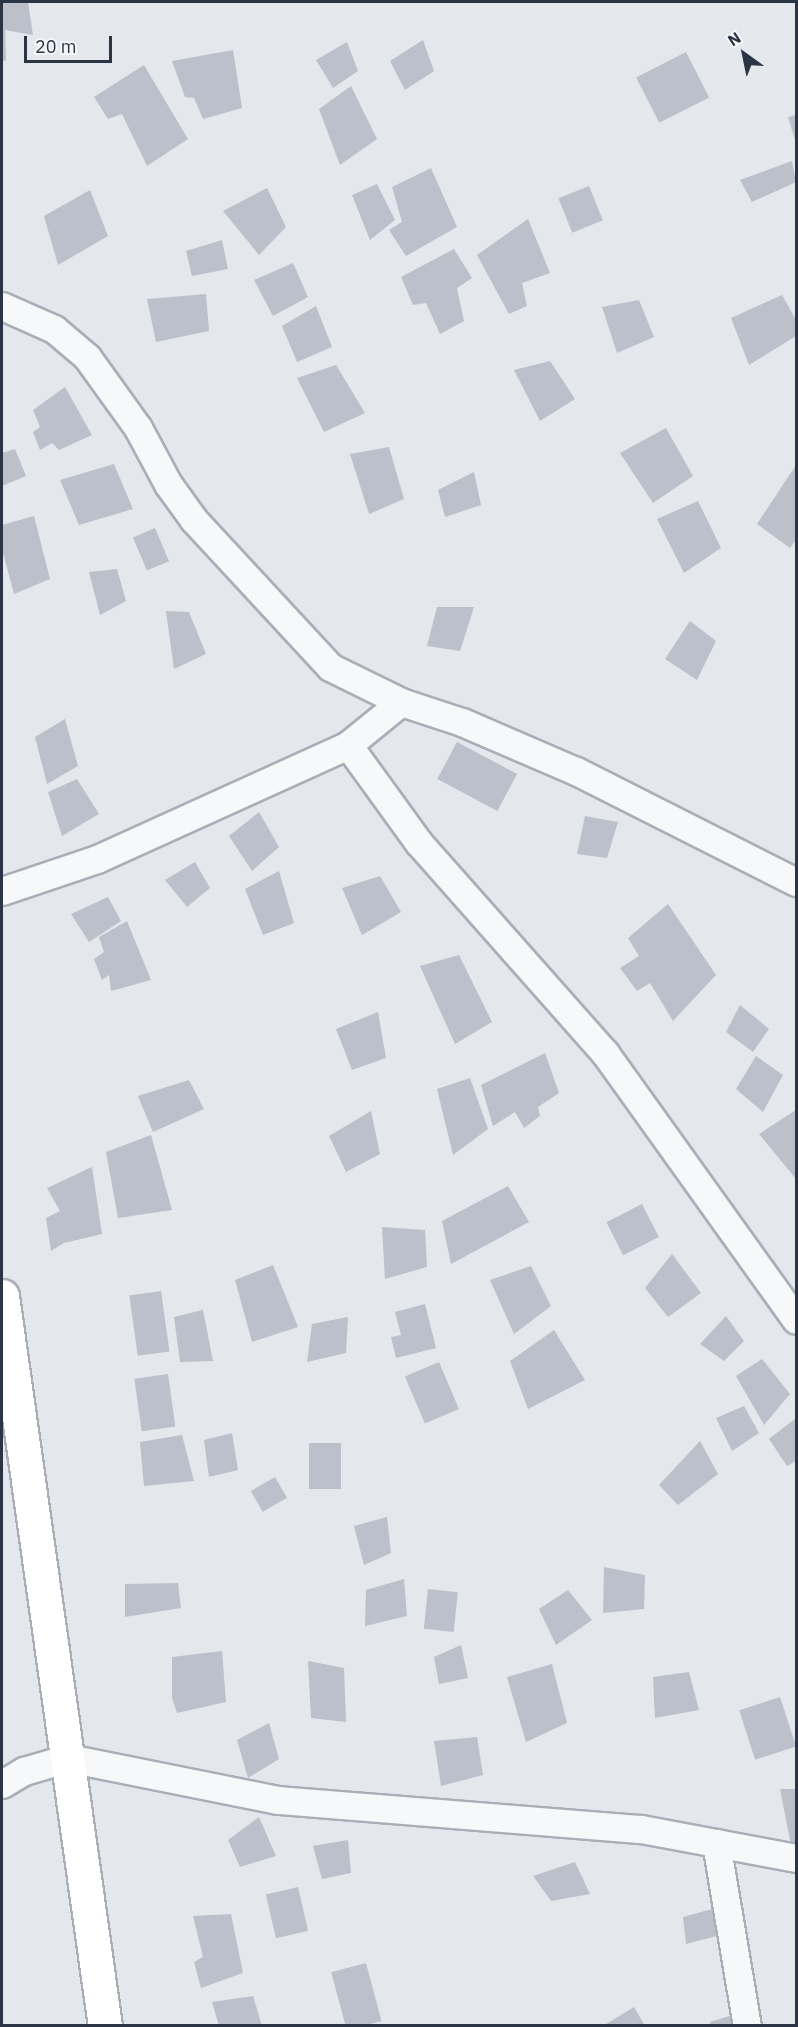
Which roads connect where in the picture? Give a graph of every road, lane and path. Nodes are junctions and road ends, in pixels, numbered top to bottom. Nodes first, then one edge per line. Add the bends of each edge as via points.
1 (2, 306) edge
2 (401, 702) junction
3 (348, 745) junction
4 (796, 882) edge
5 (2, 891) edge
6 (2, 1296) edge
7 (796, 1320) edge
8 (68, 1758) junction
9 (2, 1784) edge
10 (716, 1843) junction
11 (796, 1858) edge
12 (105, 2025) edge
13 (747, 2025) edge

1 - 2 street via 54,329 87,357 138,428 168,484 194,520 330,667
2 - 3 street
2 - 4 street via 462,722 576,771
3 - 5 street via 97,859
3 - 7 street via 419,843 605,1053
6 - 8 main road
8 - 9 street via 24,1771
8 - 10 street via 278,1800 641,1829
8 - 12 main road
10 - 11 street
10 - 13 street

